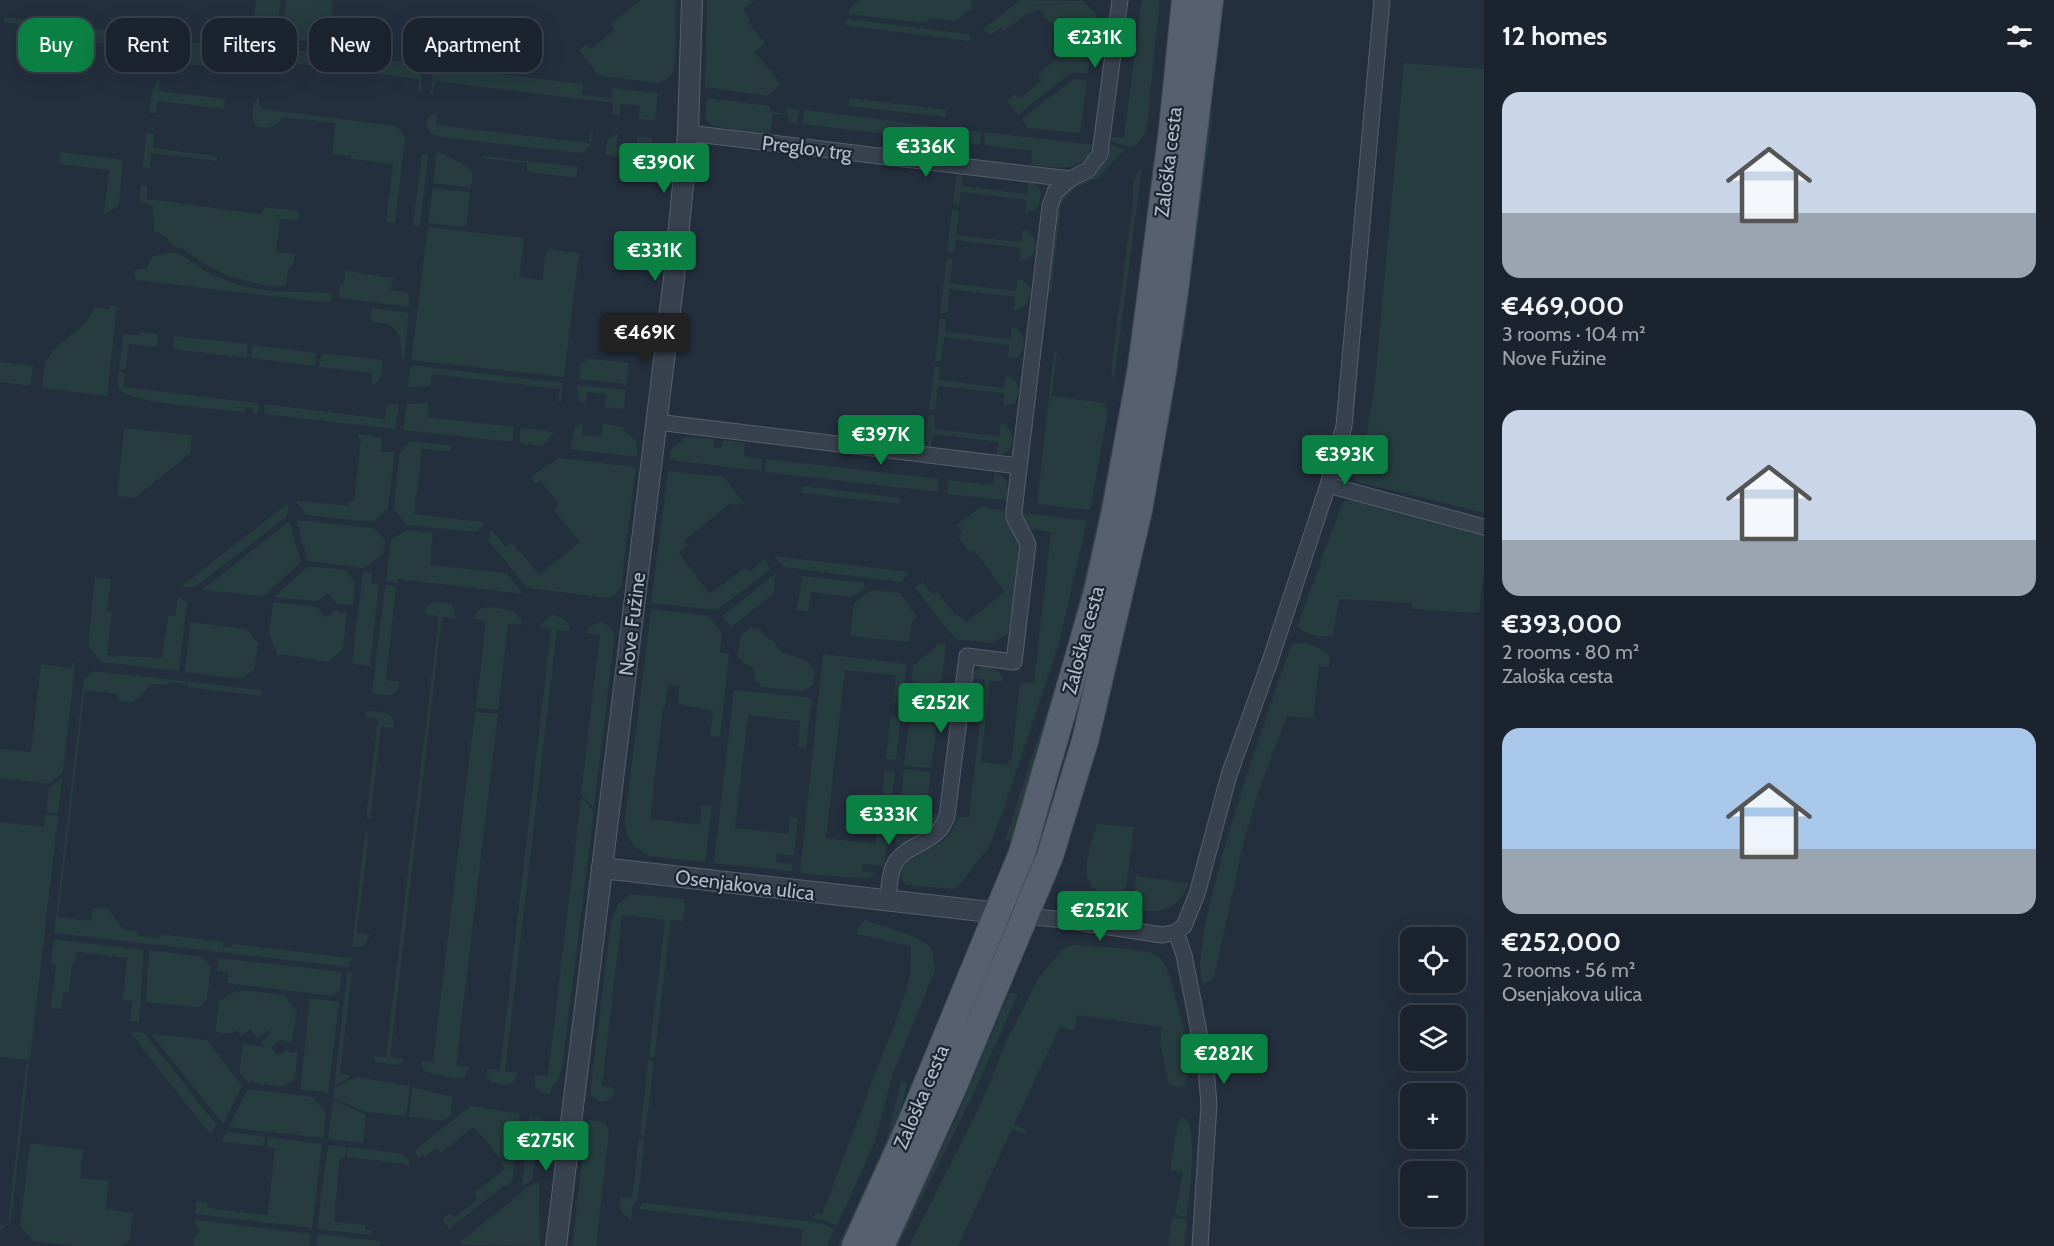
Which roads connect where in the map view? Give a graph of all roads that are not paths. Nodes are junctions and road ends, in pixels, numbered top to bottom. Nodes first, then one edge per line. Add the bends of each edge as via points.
1 (692, 0) edge
2 (1185, 0) edge
3 (1210, 0) edge
4 (1382, 0) edge
5 (1120, 1) edge
6 (688, 133) junction
7 (1070, 179) junction
8 (657, 422) junction
9 (1019, 466) junction
10 (1329, 485) junction
11 (1484, 527) edge
12 (602, 868) junction
13 (888, 901) junction
14 (998, 914) junction
15 (1026, 916) junction
16 (1176, 932) junction
17 (556, 1246) edge
18 (855, 1246) edge
19 (881, 1246) edge
20 (1200, 1246) edge

1 - 6 street, Nove Fužine
2 - 14 main road, Zaloška cesta via 1153,286 1115,511 1077,666 1024,845
3 - 15 main road, Zaloška cesta via 1175,290 1138,510 1085,741 1050,856
4 - 10 street via 1344,426
5 - 7 street via 1100,154 1088,170
6 - 7 street, Preglov trg
6 - 8 street, Nove Fužine
7 - 9 street via 1055,192 1050,206
8 - 9 street
8 - 12 street, Nove Fužine
9 - 13 street via 1014,517 1028,544 1014,662 967,656 948,816 935,836 895,864
10 - 11 street
10 - 16 street via 1229,775 1197,894 1184,926
12 - 13 street, Osenjakova ulica
12 - 17 street, Nove Fužine
13 - 14 street, Osenjakova ulica
14 - 15 street, Osenjakova ulica
14 - 18 main road, Zaloška cesta
15 - 16 street via 1162,935
15 - 19 main road, Zaloška cesta
16 - 20 street via 1194,1006 1209,1104

